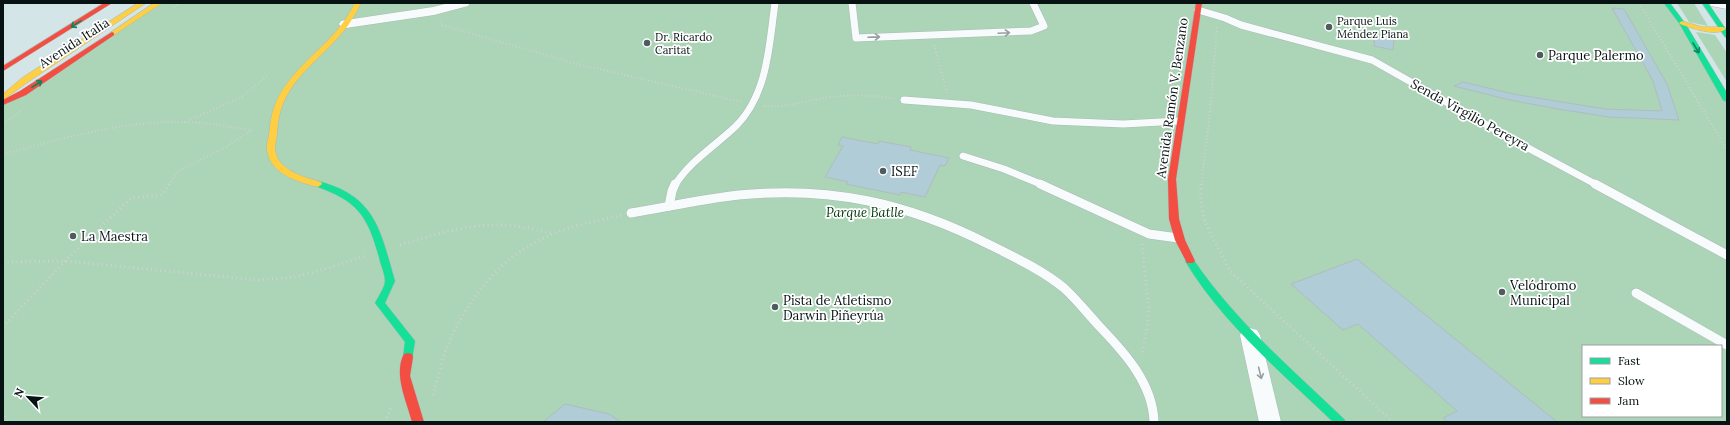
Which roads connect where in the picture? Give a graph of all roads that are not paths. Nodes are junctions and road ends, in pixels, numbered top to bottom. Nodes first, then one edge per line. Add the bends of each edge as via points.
1 (109, 3) edge
2 (127, 3) edge
3 (143, 3) edge
4 (159, 3) edge
5 (358, 3) edge
6 (464, 3) edge
7 (775, 3) edge
8 (852, 3) edge
9 (1033, 3) edge
10 (1667, 3) edge
11 (1705, 3) edge
12 (1715, 3) edge
13 (1727, 4) edge
14 (1199, 6) edge
15 (346, 24) junction
16 (1682, 24) junction
17 (91, 26) dead end
18 (1725, 32) edge
19 (65, 41) dead end
20 (3, 59) edge
21 (18, 60) junction
22 (3, 69) edge
23 (3, 79) edge
24 (3, 98) edge
25 (904, 100) road end
26 (1727, 100) edge
27 (3, 103) edge
28 (1181, 122) junction
29 (963, 156) dead end
30 (669, 206) junction
31 (631, 213) road end
32 (1180, 238) junction
33 (1727, 255) edge
34 (1636, 293) dead end
35 (1250, 335) junction
36 (1727, 345) edge
37 (1330, 418) edge
38 (418, 422) edge
39 (1154, 422) edge
40 (1270, 422) edge

1 -> 21 street, Avenida Italia
2 - 17 street, Avenida Italia
3 - 24 street, Avenida Italia via 25,80
27 -> 4 street, Avenida Italia via 23,93
5 - 15 street
6 - 15 street
7 - 30 lane via 770,41 753,104 745,116 693,162 674,186
8 -> 9 lane via 856,38 1031,31 1044,26
10 - 16 street
11 - 18 street
12 - 13 street
14 - 28 street, Avenida Ramón V. Benzano
14 - 33 lane, Senda Virgilio Pereyra via 1254,29 1372,60 1515,141
15 - 38 street via 296,76 280,98 273,125 271,150 281,168 306,182 341,191 361,205 370,218 378,234 390,281 380,303 410,341 405,376
16 - 18 street via 1707,31
16 -> 26 street
19 - 23 street, Avenida Italia
20 - 21 street
21 - 22 street, Avenida Italia
25 - 28 lane via 971,105 1053,121 1124,124
28 - 32 street, Avenida Ramón V. Benzano via 1172,179 1174,219
29 - 32 lane via 1032,180 1149,234
30 - 31 lane
30 - 39 lane via 756,194 806,194 859,199 901,208 957,229 1027,264 1070,294 1103,329 1139,375 1151,398
32 - 35 street, Avenida Ramón V. Benzano via 1198,274 1217,300
34 - 36 lane
35 - 37 street, Avenida Ramón V. Benzano
35 -> 40 street

